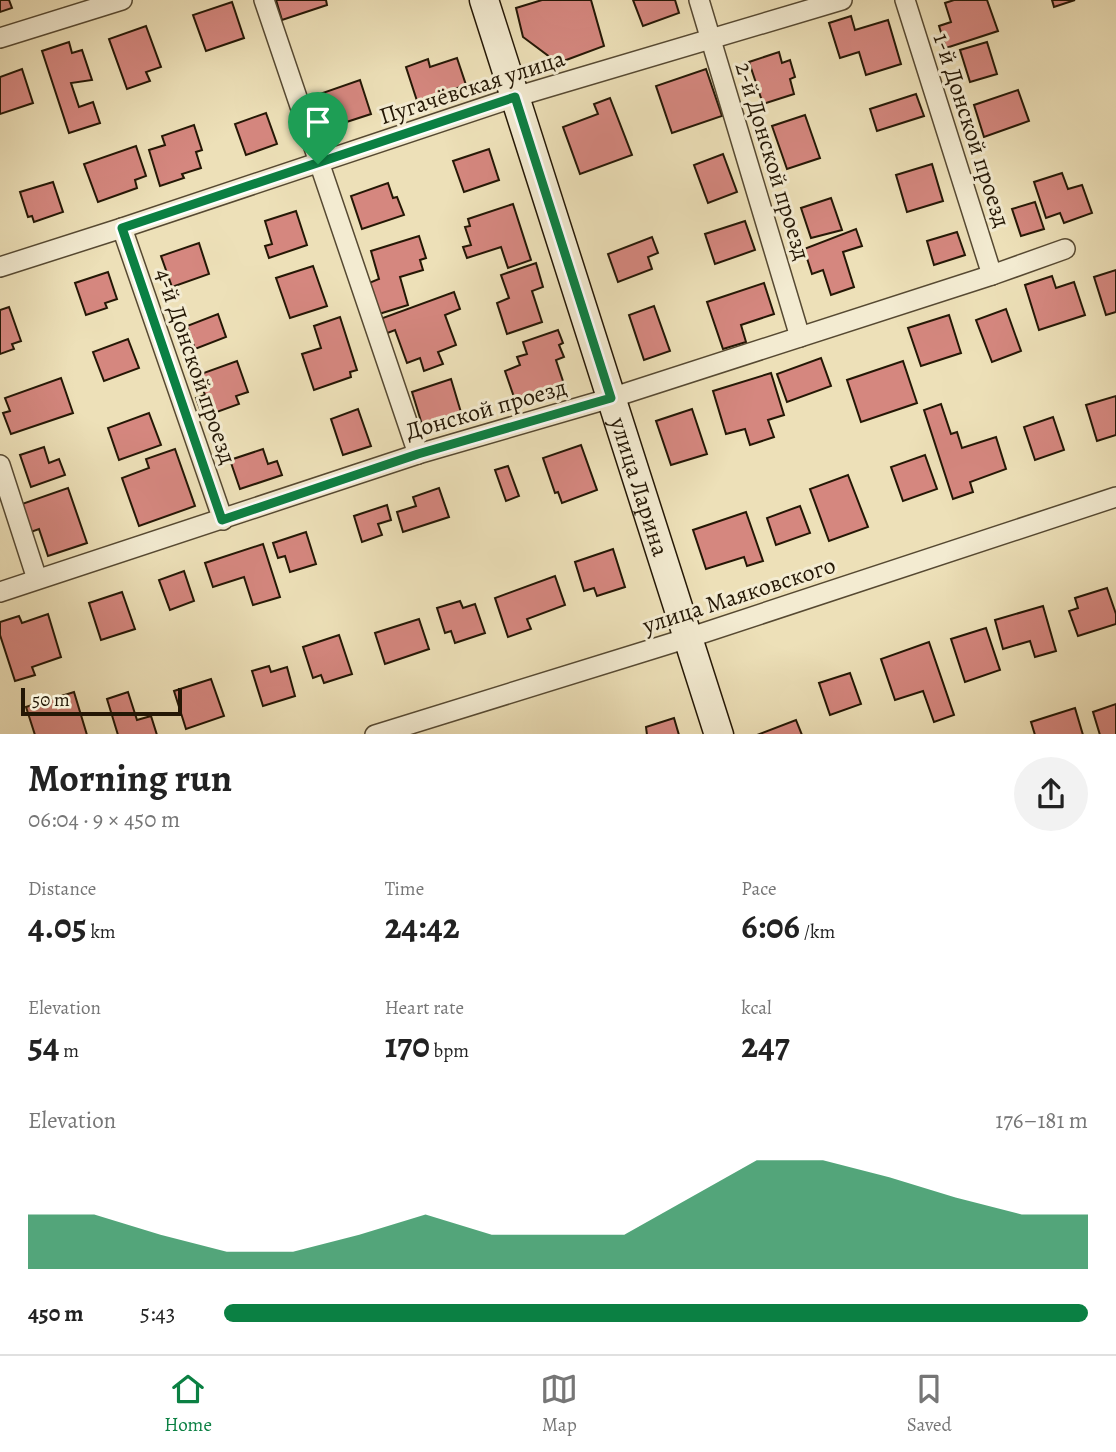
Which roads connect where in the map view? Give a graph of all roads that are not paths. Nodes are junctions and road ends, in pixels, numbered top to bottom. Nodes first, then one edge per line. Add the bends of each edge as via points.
1 (122, 0) edge
2 (264, 0) edge
3 (484, 0) edge
4 (699, 0) edge
5 (842, 0) edge
6 (905, 0) edge
7 (0, 38) edge
8 (711, 39) junction
9 (515, 97) junction
10 (318, 164) junction
11 (122, 228) junction
12 (1065, 249) dead end
13 (0, 267) edge
14 (992, 275) junction
15 (800, 337) junction
16 (611, 398) junction
17 (418, 454) junction
18 (0, 465) edge
19 (1116, 497) edge
20 (222, 520) junction
21 (37, 579) junction
22 (0, 592) edge
23 (688, 638) junction
24 (375, 734) edge
25 (719, 734) edge

1 - 7 street
2 - 10 street
3 - 9 street, улица Ларина
4 - 8 street, 2-й Донской проезд
5 - 8 street, Пугачёвская улица
6 - 14 street, 1-й Донской проезд
8 - 9 street, Пугачёвская улица
8 - 15 street, 2-й Донской проезд
9 - 10 street, Пугачёвская улица
9 - 16 street, улица Ларина
10 - 11 street, Пугачёвская улица
10 - 17 street
11 - 13 street, Пугачёвская улица
11 - 20 street, 4-й Донской проезд
12 - 14 street, Донской проезд
14 - 15 street, Донской проезд
15 - 16 street, Донской проезд
16 - 17 street, Донской проезд
16 - 23 street, улица Ларина
17 - 20 street, Донской проезд
18 - 21 street
19 - 23 street, улица Маяковского
20 - 21 street, Донской проезд
21 - 22 street, Донской проезд
23 - 24 street, улица Маяковского
23 - 25 street, улица Ларина

